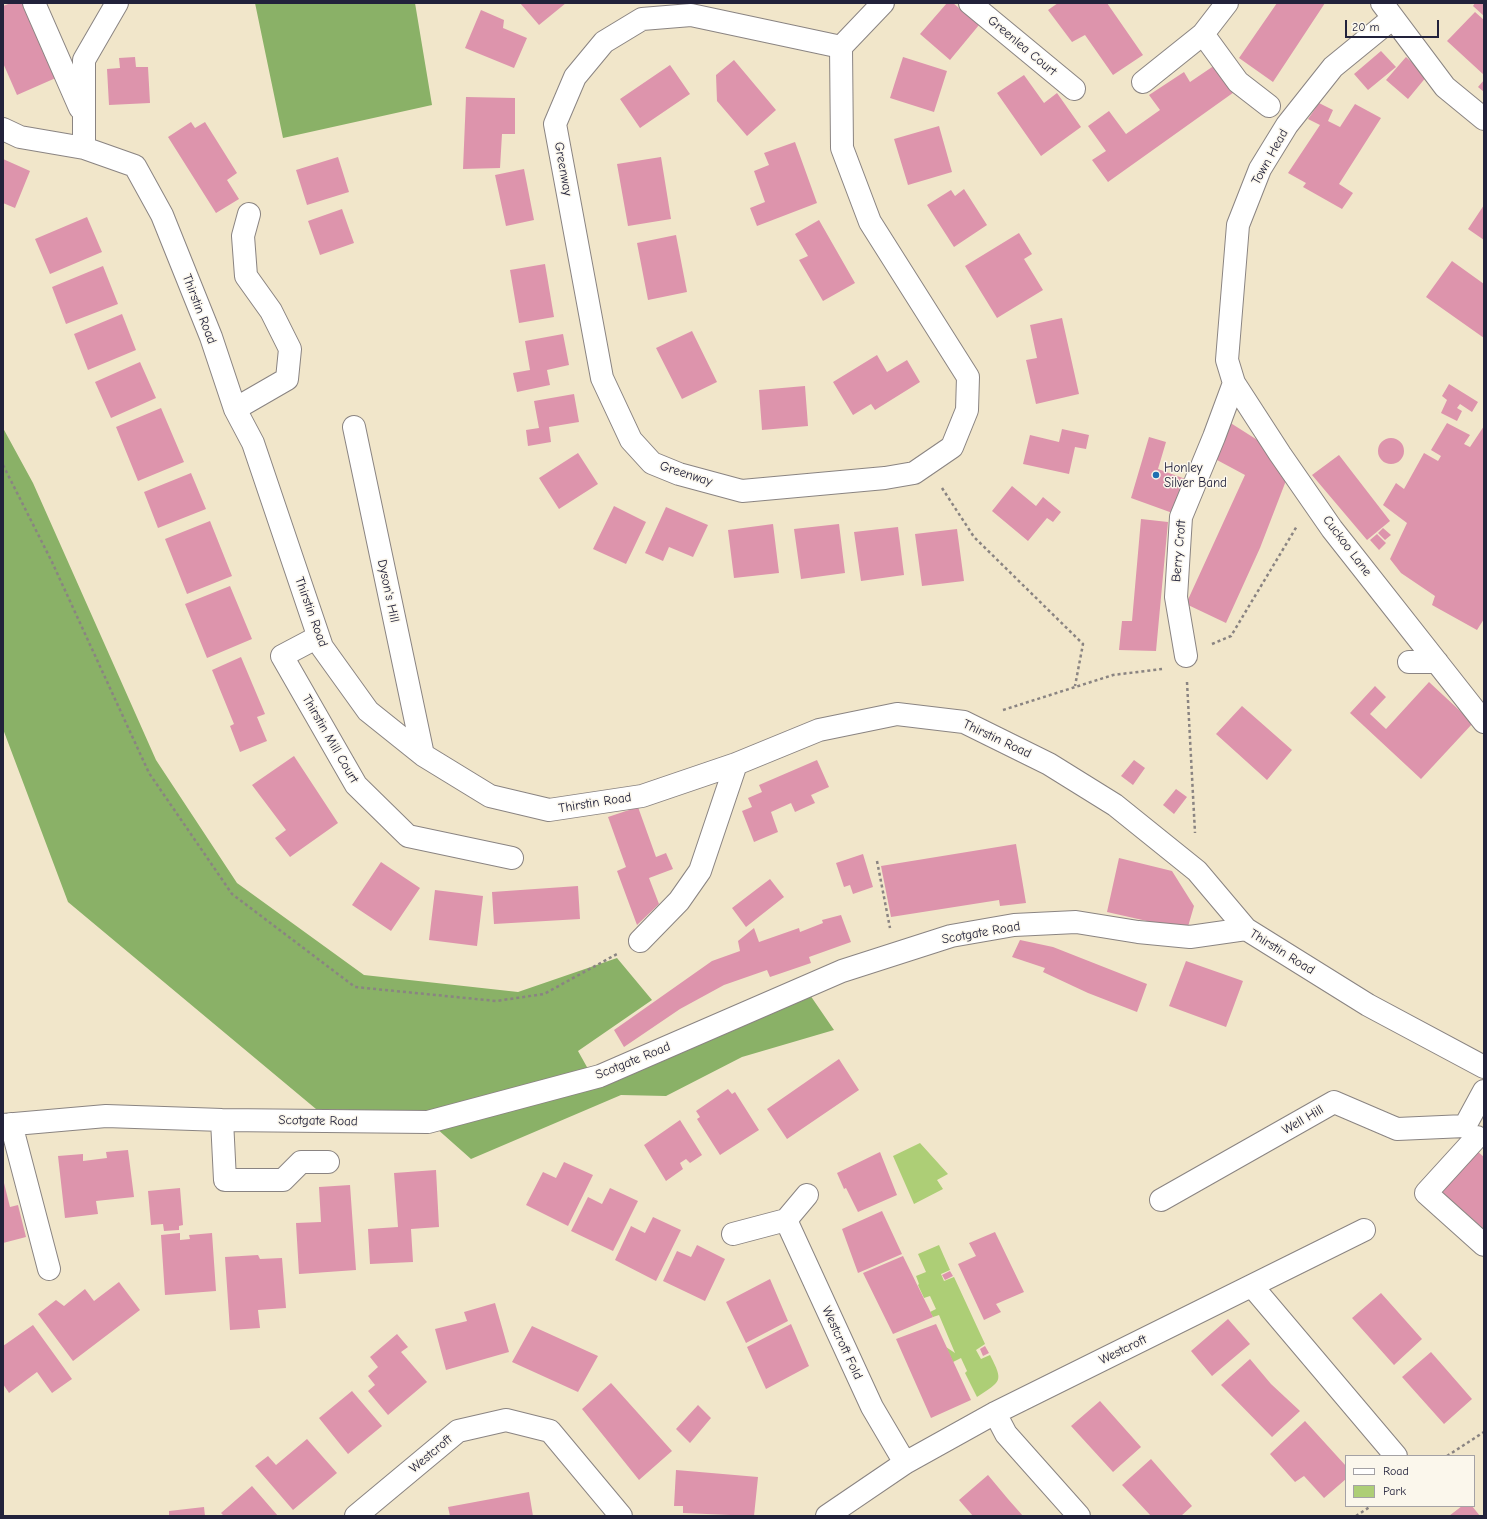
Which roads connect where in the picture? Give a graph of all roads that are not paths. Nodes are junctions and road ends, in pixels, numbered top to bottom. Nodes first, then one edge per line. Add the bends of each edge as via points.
1 (34, 3) edge
2 (118, 3) edge
3 (883, 3) edge
4 (970, 3) edge
5 (1227, 3) edge
6 (1390, 8) edge
7 (1203, 34) junction
8 (841, 47) junction
9 (1143, 82) dead end
10 (1074, 89) dead end
11 (1269, 106) dead end
12 (83, 115) junction
13 (1484, 119) edge
14 (3, 129) edge
15 (84, 148) junction
16 (249, 214) dead end
17 (1227, 360) joint
18 (1234, 383) junction
19 (235, 408) junction
20 (354, 428) dead end
21 (318, 637) junction
22 (1186, 656) road end
23 (1409, 662) dead end
24 (1436, 662) junction
25 (1482, 715) edge
26 (422, 755) junction
27 (736, 764) junction
28 (512, 858) dead end
29 (1246, 929) junction
30 (640, 941) road end
31 (1484, 1067) edge
32 (1484, 1091) edge
33 (222, 1120) junction
34 (7, 1125) edge
35 (1475, 1136) edge
36 (328, 1162) dead end
37 (807, 1195) dead end
38 (1161, 1200) dead end
39 (786, 1220) junction
40 (1364, 1230) dead end
41 (733, 1234) dead end
42 (1484, 1245) edge
43 (49, 1269) dead end
44 (1252, 1286) junction
45 (995, 1413) junction
46 (1395, 1455) edge
47 (905, 1463) junction
48 (356, 1516) edge
49 (621, 1516) edge
50 (827, 1516) edge
51 (1080, 1516) edge

1 - 12 street
2 - 12 street via 84,60
3 - 8 street
4 - 10 street, Greenlea Court
5 - 7 street
6 - 13 street via 1445,87
6 - 17 street, Town Head via 1333,67 1287,125 1260,169 1238,225
7 - 9 street
7 - 11 street via 1238,82
8 - 8 street, Greenway via 842,148 870,222 968,377 967,410 952,447 914,473 742,491 679,474 652,463 631,440 602,378 555,124 575,77 604,42 642,19 691,15
12 - 15 street
14 - 15 street, Thirstin Road via 20,137
15 - 19 street, Thirstin Road via 135,166 162,215 211,337
16 - 19 street via 243,236 246,276 271,311 290,349 287,379
17 - 18 street, Cuckoo Lane
18 - 22 street, Berry Croft via 1180,517 1176,596
18 - 24 street, Cuckoo Lane via 1332,529
19 - 21 street, Thirstin Road via 253,443
20 - 26 street, Dyson's Hill
21 - 26 street, Thirstin Road via 322,647 368,711
21 - 28 street, Thirstin Mill Court via 282,656 356,785 408,836
23 - 24 street
24 - 25 street, Cuckoo Lane
26 - 27 street, Thirstin Road via 490,796 549,810 642,796
27 - 29 street, Thirstin Road via 819,730 897,714 964,722 1049,764 1115,805 1197,871
27 - 30 street via 700,871 679,901
29 - 31 street, Thirstin Road via 1368,1005
29 - 33 street, Scotgate Road via 1190,937 1076,922 1014,925 951,936 842,971 600,1076 428,1122
32 - 35 street
33 - 34 street, Scotgate Road via 106,1116
33 - 36 street via 225,1180 283,1180 301,1162
34 - 43 street
35 - 38 street, Well Hill via 1397,1129 1334,1102
35 - 42 street via 1426,1193
37 - 39 street
39 - 41 street
39 - 47 street, Westcroft Fold via 872,1407
40 - 44 street, Westcroft
44 - 45 street, Westcroft
44 - 46 street
45 - 47 street, Westcroft
45 - 51 street via 1006,1434
47 - 50 street, Westcroft
48 - 49 street, Westcroft via 458,1431 506,1420 550,1431

